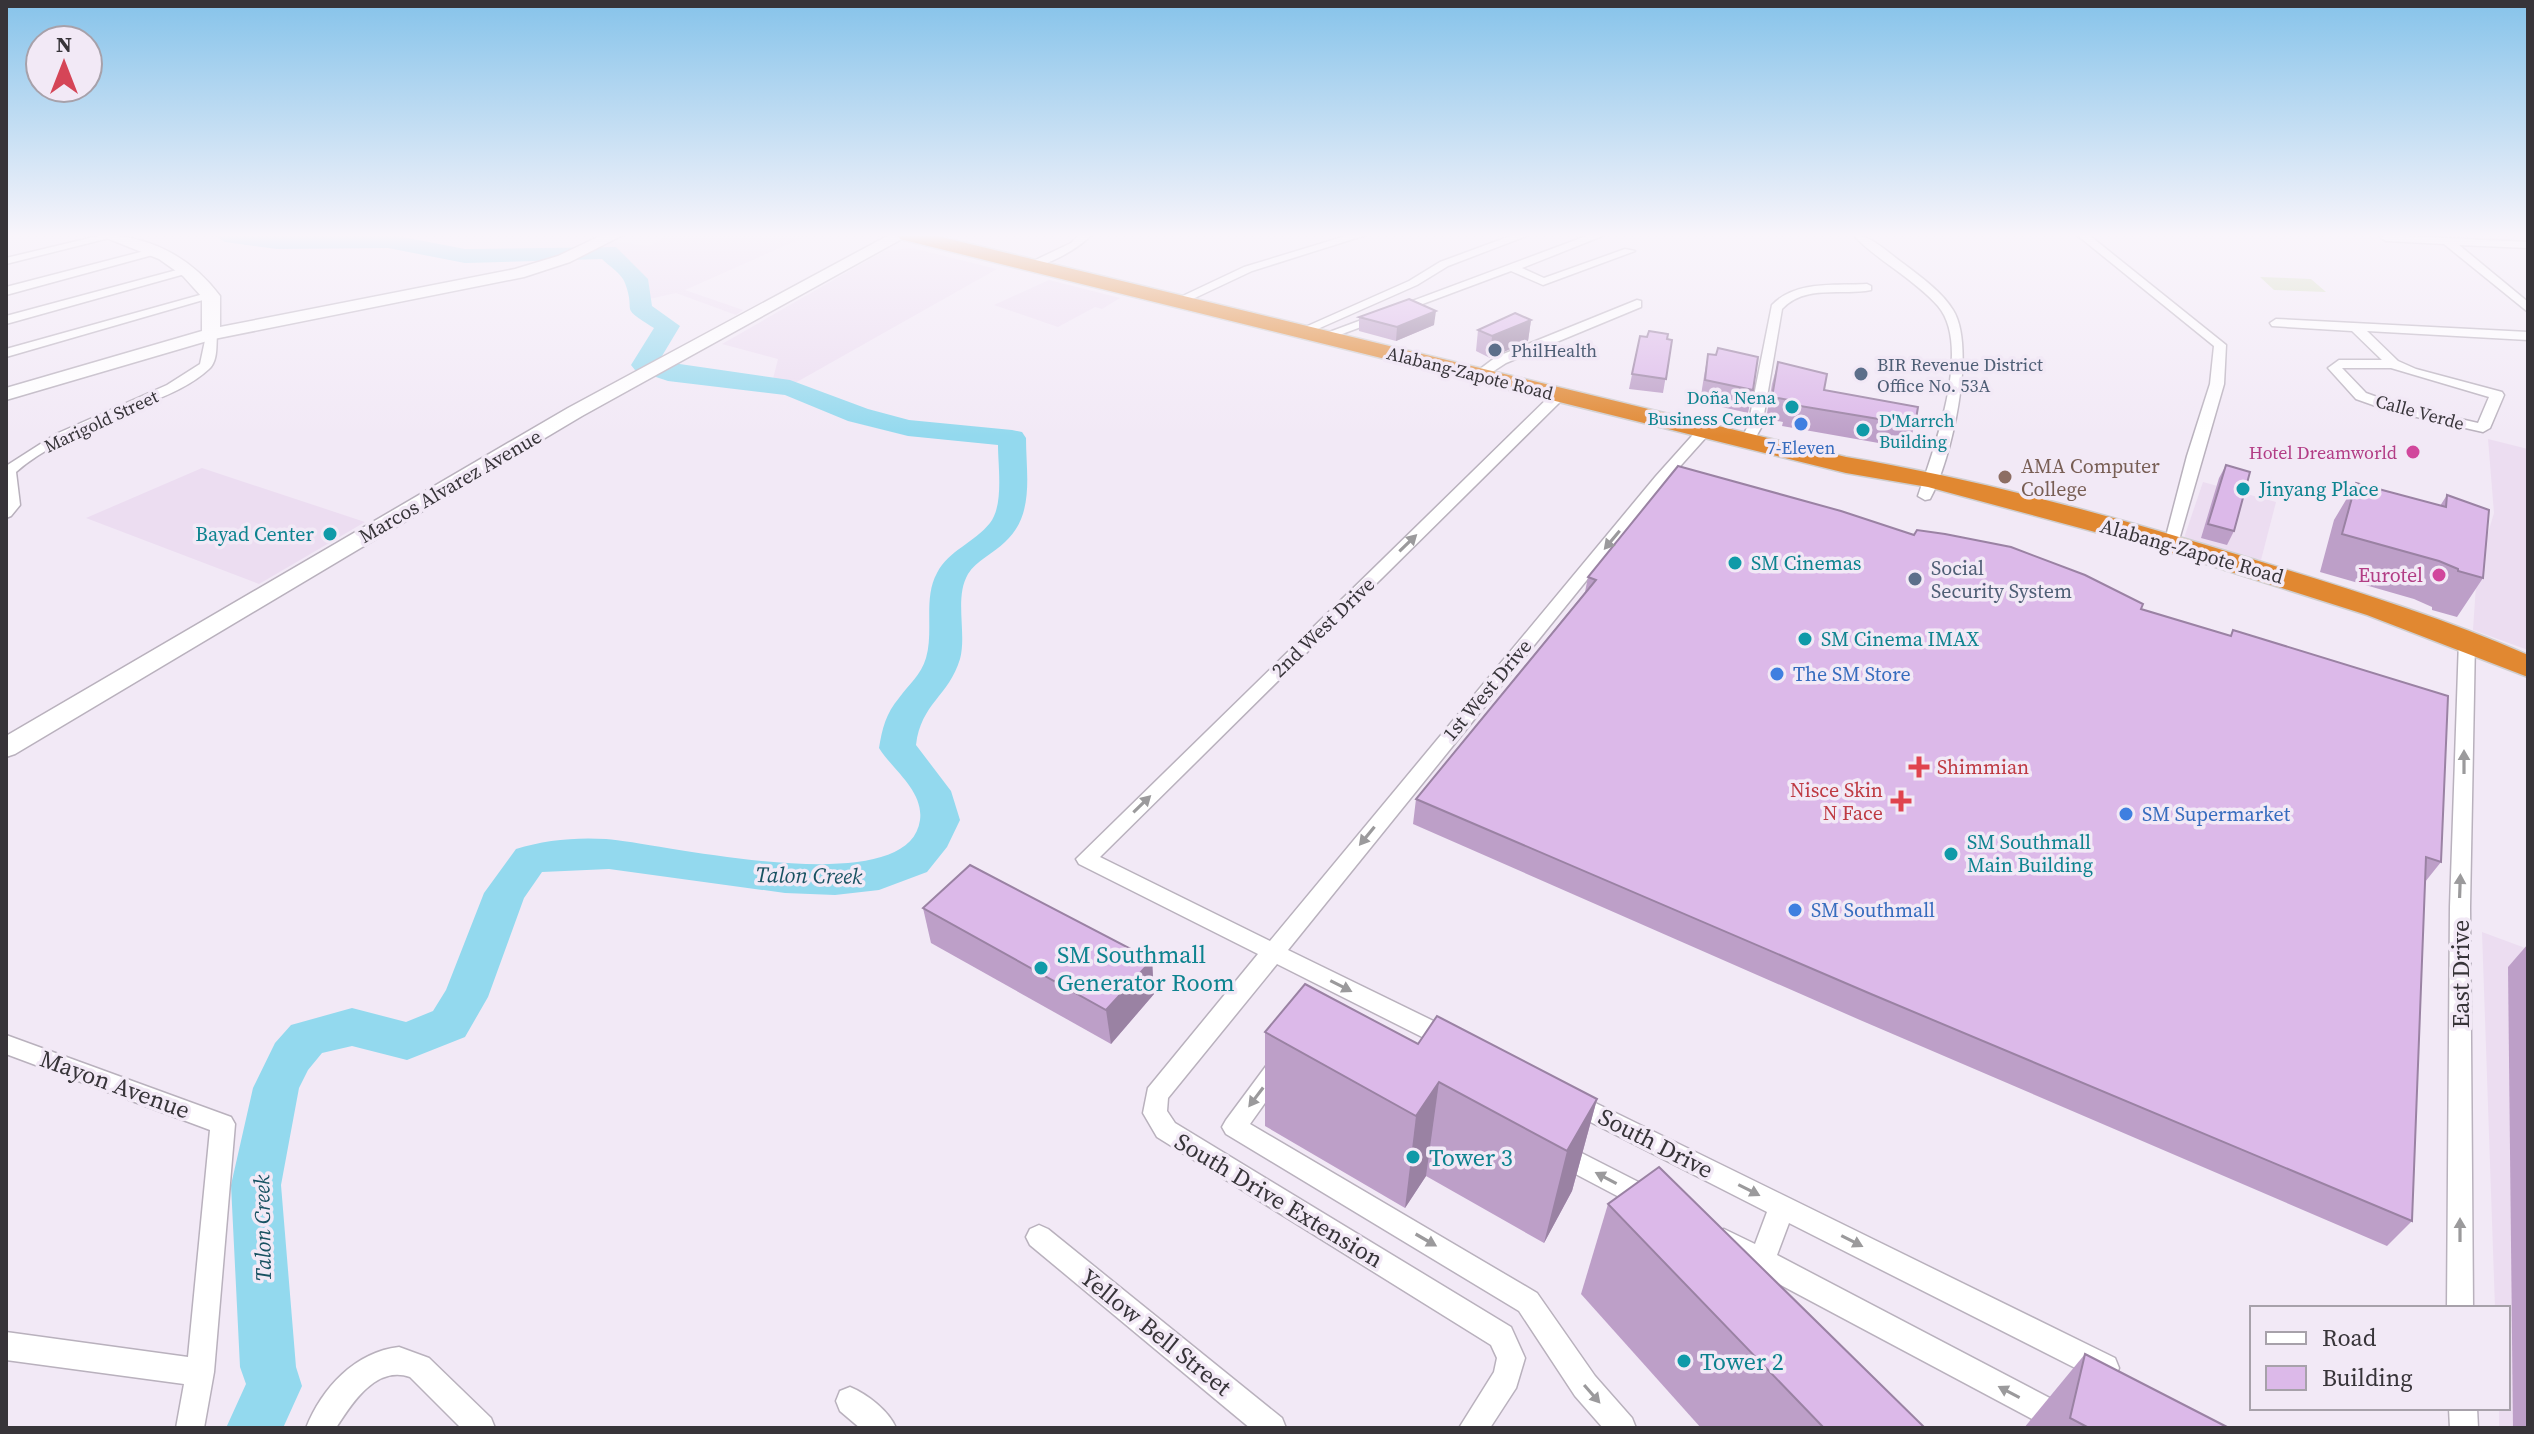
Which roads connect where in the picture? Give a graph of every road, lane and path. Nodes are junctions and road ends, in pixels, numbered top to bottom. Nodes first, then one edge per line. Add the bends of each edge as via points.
1 (72, 302) edge
2 (190, 302) edge
3 (211, 302) edge
4 (372, 302) edge
5 (780, 302) edge
6 (1182, 302) edge
7 (1375, 302) edge
8 (1409, 302) edge
9 (1780, 302) edge
10 (1938, 302) edge
11 (2166, 302) edge
12 (1637, 304) dead end
13 (6, 320) edge
14 (2276, 323) dead end
15 (2355, 327) junction
16 (211, 334) junction
17 (1311, 334) junction
18 (2528, 336) edge
19 (6, 353) edge
20 (2393, 364) junction
21 (1478, 375) junction
22 (6, 394) edge
23 (1559, 395) junction
24 (1704, 431) junction
25 (1747, 441) junction
26 (10, 462) edge
27 (1661, 479) junction
28 (1679, 484) edge
29 (1927, 487) junction
30 (6, 513) edge
31 (2172, 544) junction
32 (2467, 647) junction
33 (2528, 668) edge
34 (6, 748) edge
35 (1271, 951) junction
36 (6, 1044) edge
37 (1295, 1045) edge
38 (1470, 1050) edge
39 (1555, 1093) edge
40 (1537, 1141) edge
41 (1782, 1206) junction
42 (1677, 1216) edge
43 (1705, 1231) edge
44 (1039, 1237) dead end
45 (1762, 1260) junction
46 (2460, 1306) edge
47 (6, 1346) edge
48 (200, 1372) junction
49 (2125, 1378) edge
50 (850, 1401) dead end
51 (190, 1428) edge
52 (320, 1428) edge
53 (481, 1428) edge
54 (882, 1428) edge
55 (1272, 1428) edge
56 (1473, 1428) edge
57 (1622, 1428) edge
58 (2078, 1428) edge

1 - 13 street
2 - 19 street
3 - 16 street
4 - 16 street
5 - 34 street, Marcos Alvarez Avenue via 401,513
6 - 17 highway, Alabang-Zapote Road
7 - 17 street
8 - 17 street
9 - 25 street via 1755,426
10 - 29 street via 1957,328 1959,364
11 - 31 street via 2220,345 2217,384
12 - 21 street via 1501,360
14 - 15 street
15 - 18 street
15 - 20 street, Calle Verde
16 - 22 street
16 - 26 street, Marigold Street via 209,358 172,388
17 - 21 highway, Alabang-Zapote Road
20 - 20 street, Calle Verde via 2497,395 2483,428 2361,396 2334,368
21 - 23 highway, Alabang-Zapote Road
23 - 24 highway, Alabang-Zapote Road
35 -> 23 street, 2nd West Drive via 1086,859
24 - 25 highway, Alabang-Zapote Road
24 - 27 street, 1st West Drive
25 - 29 highway, Alabang-Zapote Road via 1846,465 1876,480
26 - 30 street, Marigold Street via 13,505
27 - 28 street
27 -> 35 street, 1st West Drive
29 - 31 highway, Alabang-Zapote Road
29 - 32 highway, Alabang-Zapote Road
31 - 32 highway, Alabang-Zapote Road via 2309,586
32 - 33 highway, Alabang-Zapote Road
46 -> 32 street, East Drive via 2458,720
35 -> 38 street
35 - 56 street, South Drive Extension via 1156,1095 1155,1113 1166,1130 1501,1336 1511,1358 1506,1378
36 - 48 street, Mayon Avenue via 223,1124
37 -> 57 street via 1234,1127 1528,1302 1585,1386
39 -> 41 street, South Drive
42 -> 40 street
41 - 45 street
41 -> 49 street, South Drive
43 - 45 street
44 - 55 street, Yellow Bell Street
58 -> 45 street
47 - 48 street
48 - 51 street
50 - 54 street
52 - 53 street via 336,1399 363,1373 389,1361 414,1364

